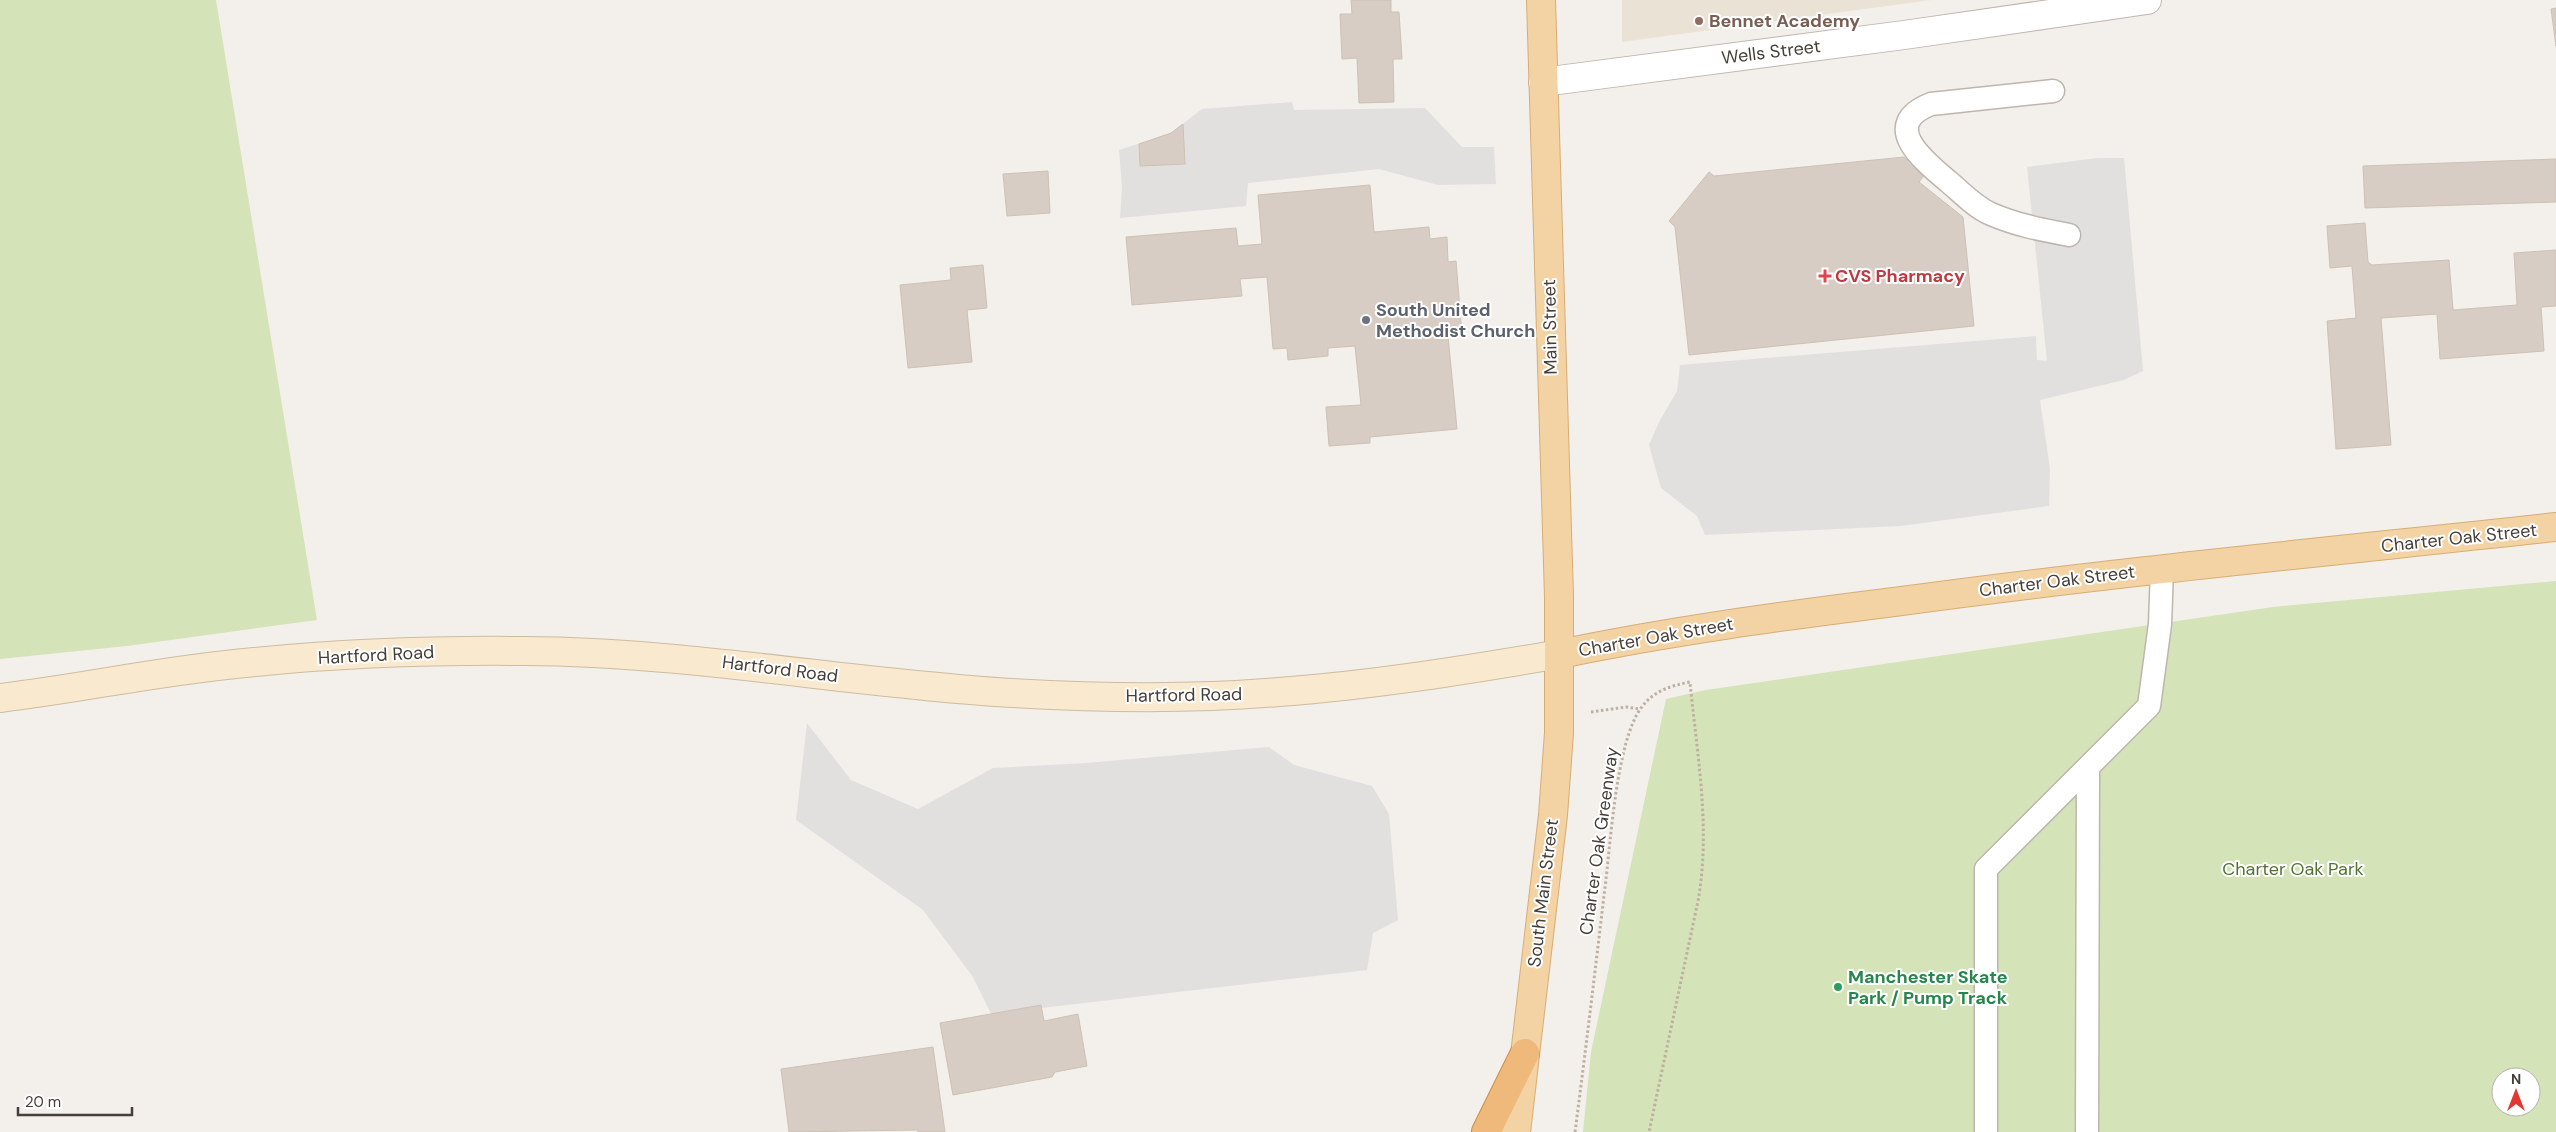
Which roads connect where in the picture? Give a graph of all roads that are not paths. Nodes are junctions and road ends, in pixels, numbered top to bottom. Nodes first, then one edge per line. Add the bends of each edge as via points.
1 (1541, 0) edge
2 (2148, 0) edge
3 (1543, 82) junction
4 (2053, 91) dead end
5 (2068, 235) dead end
6 (2556, 527) edge
7 (2162, 569) junction
8 (1560, 654) junction
9 (0, 698) edge
10 (2088, 768) junction
11 (1525, 1053) junction
12 (1486, 1132) edge
13 (1516, 1132) edge
14 (1986, 1132) edge
15 (2087, 1132) edge

1 - 3 main road, Main Street
2 - 3 street, Wells Street
3 - 8 main road, Main Street
4 - 5 lane via 1931,104 1915,114 1907,134 1918,156 1984,211 2019,224
6 - 7 main road, Charter Oak Street
7 - 8 main road, Charter Oak Street via 1782,616 1658,634
7 - 10 lane via 2160,624 2149,706
8 - 9 main road, Hartford Road via 1475,669 1289,691 1122,697 940,687 678,658 527,650 380,653 224,665
8 - 11 main road, South Main Street via 1553,815
10 - 14 lane via 1986,869
10 - 15 lane
11 - 12 highway
11 - 13 main road, South Main Street

